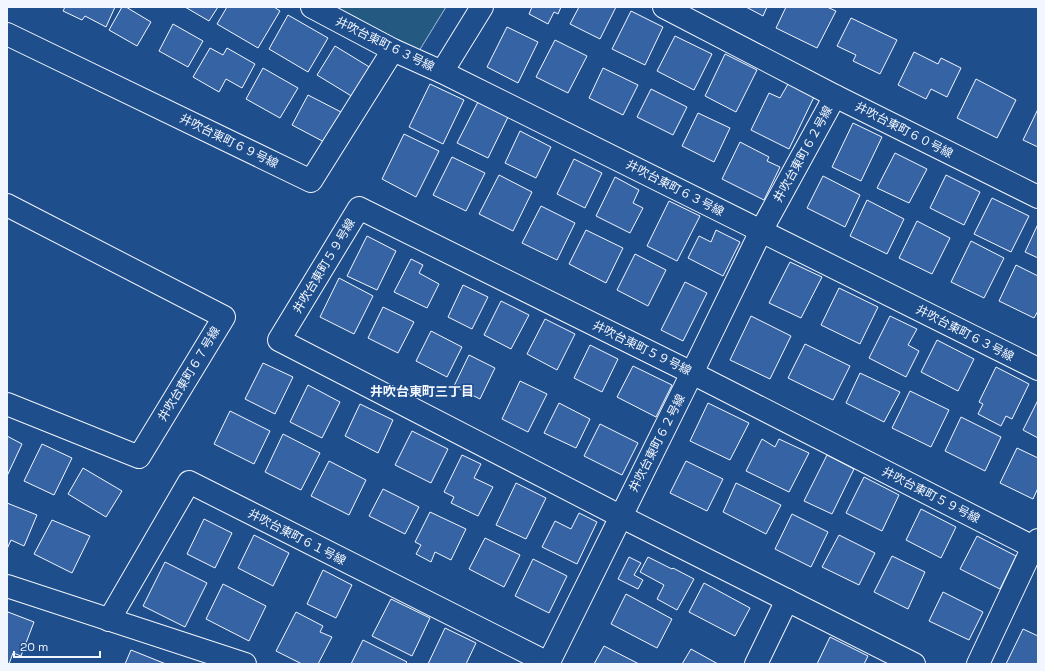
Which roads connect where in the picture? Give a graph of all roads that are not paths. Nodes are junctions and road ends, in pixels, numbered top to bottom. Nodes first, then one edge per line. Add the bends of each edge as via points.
1 (312, 7) edge
2 (482, 7) edge
3 (664, 7) edge
4 (7, 34) edge
5 (393, 50) junction
6 (442, 72) junction
7 (836, 96) junction
8 (1038, 197) edge
9 (7, 205) edge
10 (761, 231) junction
11 (1038, 369) edge
12 (692, 373) junction
13 (7, 404) edge
14 (620, 516) junction
15 (1036, 544) edge
16 (7, 586) edge
17 (787, 600) junction
18 (109, 620) junction
19 (245, 664) edge
20 (548, 664) edge
21 (756, 664) edge
22 (914, 664) edge
23 (978, 664) edge

1 - 5 street, 井吹台東町６３号線
2 - 6 street
3 - 7 street, 井吹台東町６０号線
4 - 5 street, 井吹台東町６９号線 via 311,181
5 - 6 street, 井吹台東町６３号線
6 - 10 street, 井吹台東町６３号線
7 - 8 street, 井吹台東町６０号線
7 - 10 street, 井吹台東町６２号線
9 - 13 street, 井吹台東町６７号線 via 224,317 139,457
10 - 11 street, 井吹台東町６３号線
10 - 12 street, 井吹台東町６２号線
12 - 14 street, 井吹台東町６２号線
12 - 14 street, 井吹台東町５９号線 via 359,208 279,340
12 - 15 street, 井吹台東町５９号線
14 - 17 street, 井吹台東町５９号線
14 - 20 street, 井吹台東町６２号線
15 - 23 street
16 - 18 street
17 - 21 street
17 - 22 street, 井吹台東町５９号線
18 - 19 street
18 - 20 street, 井吹台東町６１号線 via 189,482

